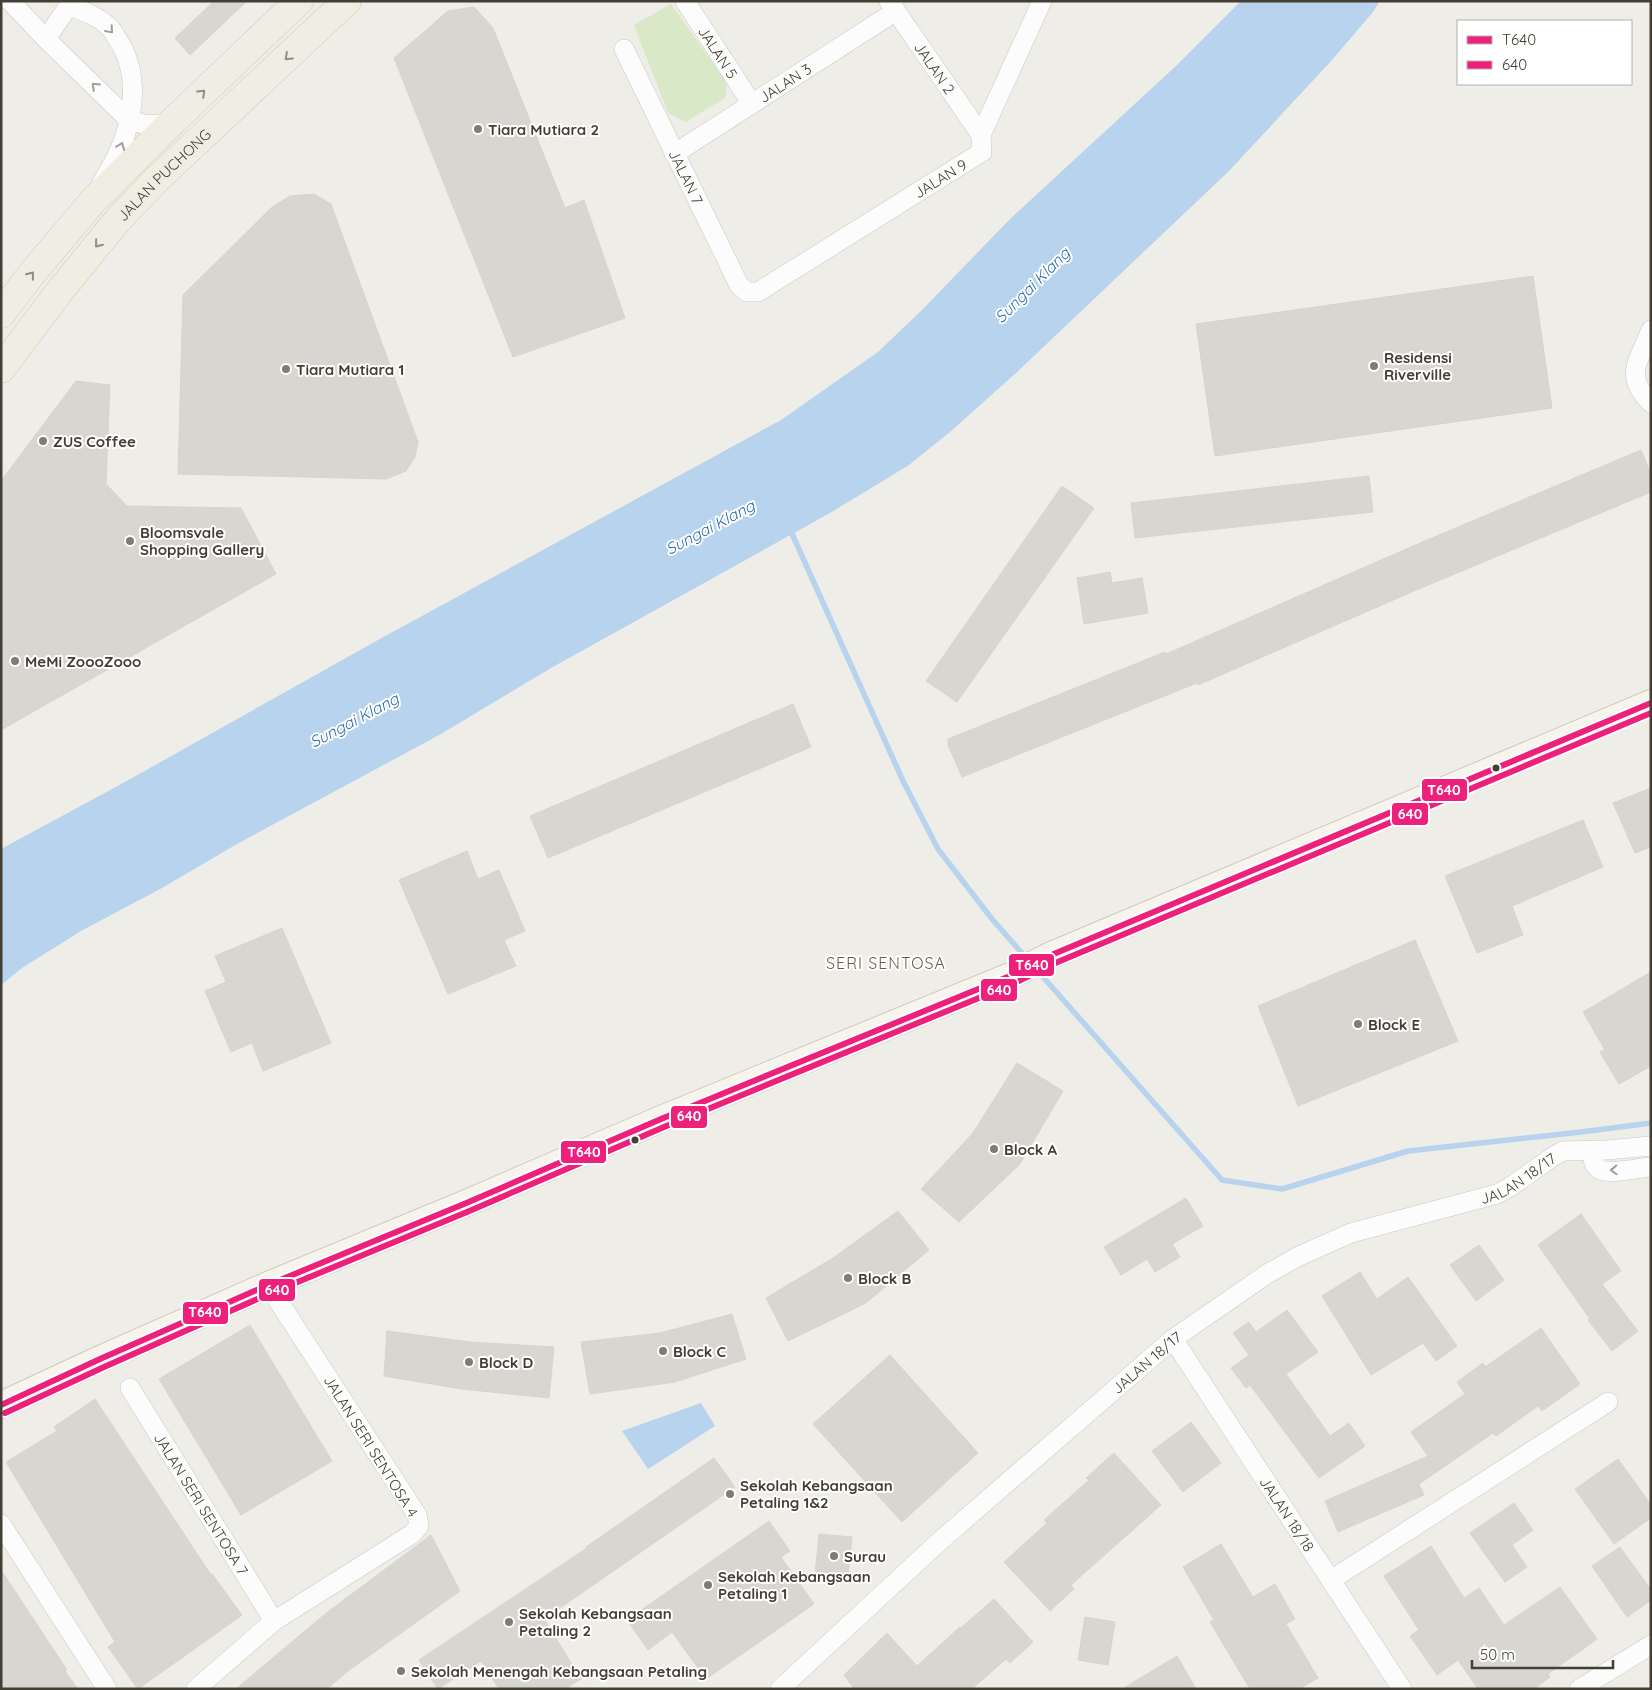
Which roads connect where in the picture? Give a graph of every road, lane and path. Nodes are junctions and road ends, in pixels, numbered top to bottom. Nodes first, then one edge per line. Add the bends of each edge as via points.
1 (10, 1) edge
2 (299, 1) edge
3 (347, 1) edge
4 (685, 1) edge
5 (1042, 1) edge
6 (70, 4) edge
7 (893, 6) edge
8 (46, 39) junction
9 (624, 49) dead end
10 (752, 104) junction
11 (129, 120) junction
12 (171, 123) junction
13 (981, 135) junction
14 (674, 154) junction
15 (93, 201) junction
16 (758, 292) joint
17 (1, 314) edge
18 (1651, 330) edge
19 (1, 369) edge
20 (1651, 403) edge
21 (1651, 704) edge
22 (1651, 1146) edge
23 (1586, 1150) junction
24 (1651, 1167) edge
25 (268, 1285) junction
26 (1173, 1339) junction
27 (130, 1388) dead end
28 (1608, 1402) dead end
29 (1, 1405) edge
30 (1, 1524) edge
31 (1331, 1580) junction
32 (274, 1621) junction
33 (1651, 1645) edge
34 (107, 1689) edge
35 (196, 1689) edge
36 (780, 1689) edge
37 (1402, 1689) edge
38 (1579, 1689) edge

1 - 8 street
12 -> 2 main road
3 -> 19 main road, JALAN PUCHONG via 156,180 117,221
4 - 10 street, JALAN 5
5 - 13 street, JALAN 9
6 - 8 street
6 -> 11 street via 110,27 130,62 134,86
7 - 10 street, JALAN 3
7 - 13 street, JALAN 2
11 -> 8 street
9 - 14 street, JALAN 7
10 - 14 street, JALAN 3
11 - 12 street via 147,124
15 -> 11 street via 120,148
12 - 15 main road
13 - 16 street, JALAN 9 via 982,152
14 - 16 street, JALAN 7 via 739,286 747,292
17 -> 15 main road
18 - 20 street via 1635,370 1638,389
21 - 25 main road via 1049,956 1010,976
22 - 23 street, JALAN 18/17
24 -> 23 street via 1614,1171 1599,1169
23 - 26 street, JALAN 18/17 via 1563,1151 1497,1194 1352,1233 1297,1256
25 - 29 main road
25 - 32 street, JALAN SERI SENTOSA 4 via 417,1515 419,1526 412,1534
26 - 31 street, JALAN 18/18
26 - 36 street, JALAN 18/17 via 941,1540
27 - 32 street, JALAN SERI SENTOSA 7
28 - 31 street
30 - 34 street
31 - 37 street, JALAN 18/18
32 - 35 street, JALAN SERI SENTOSA 4
33 - 38 street

